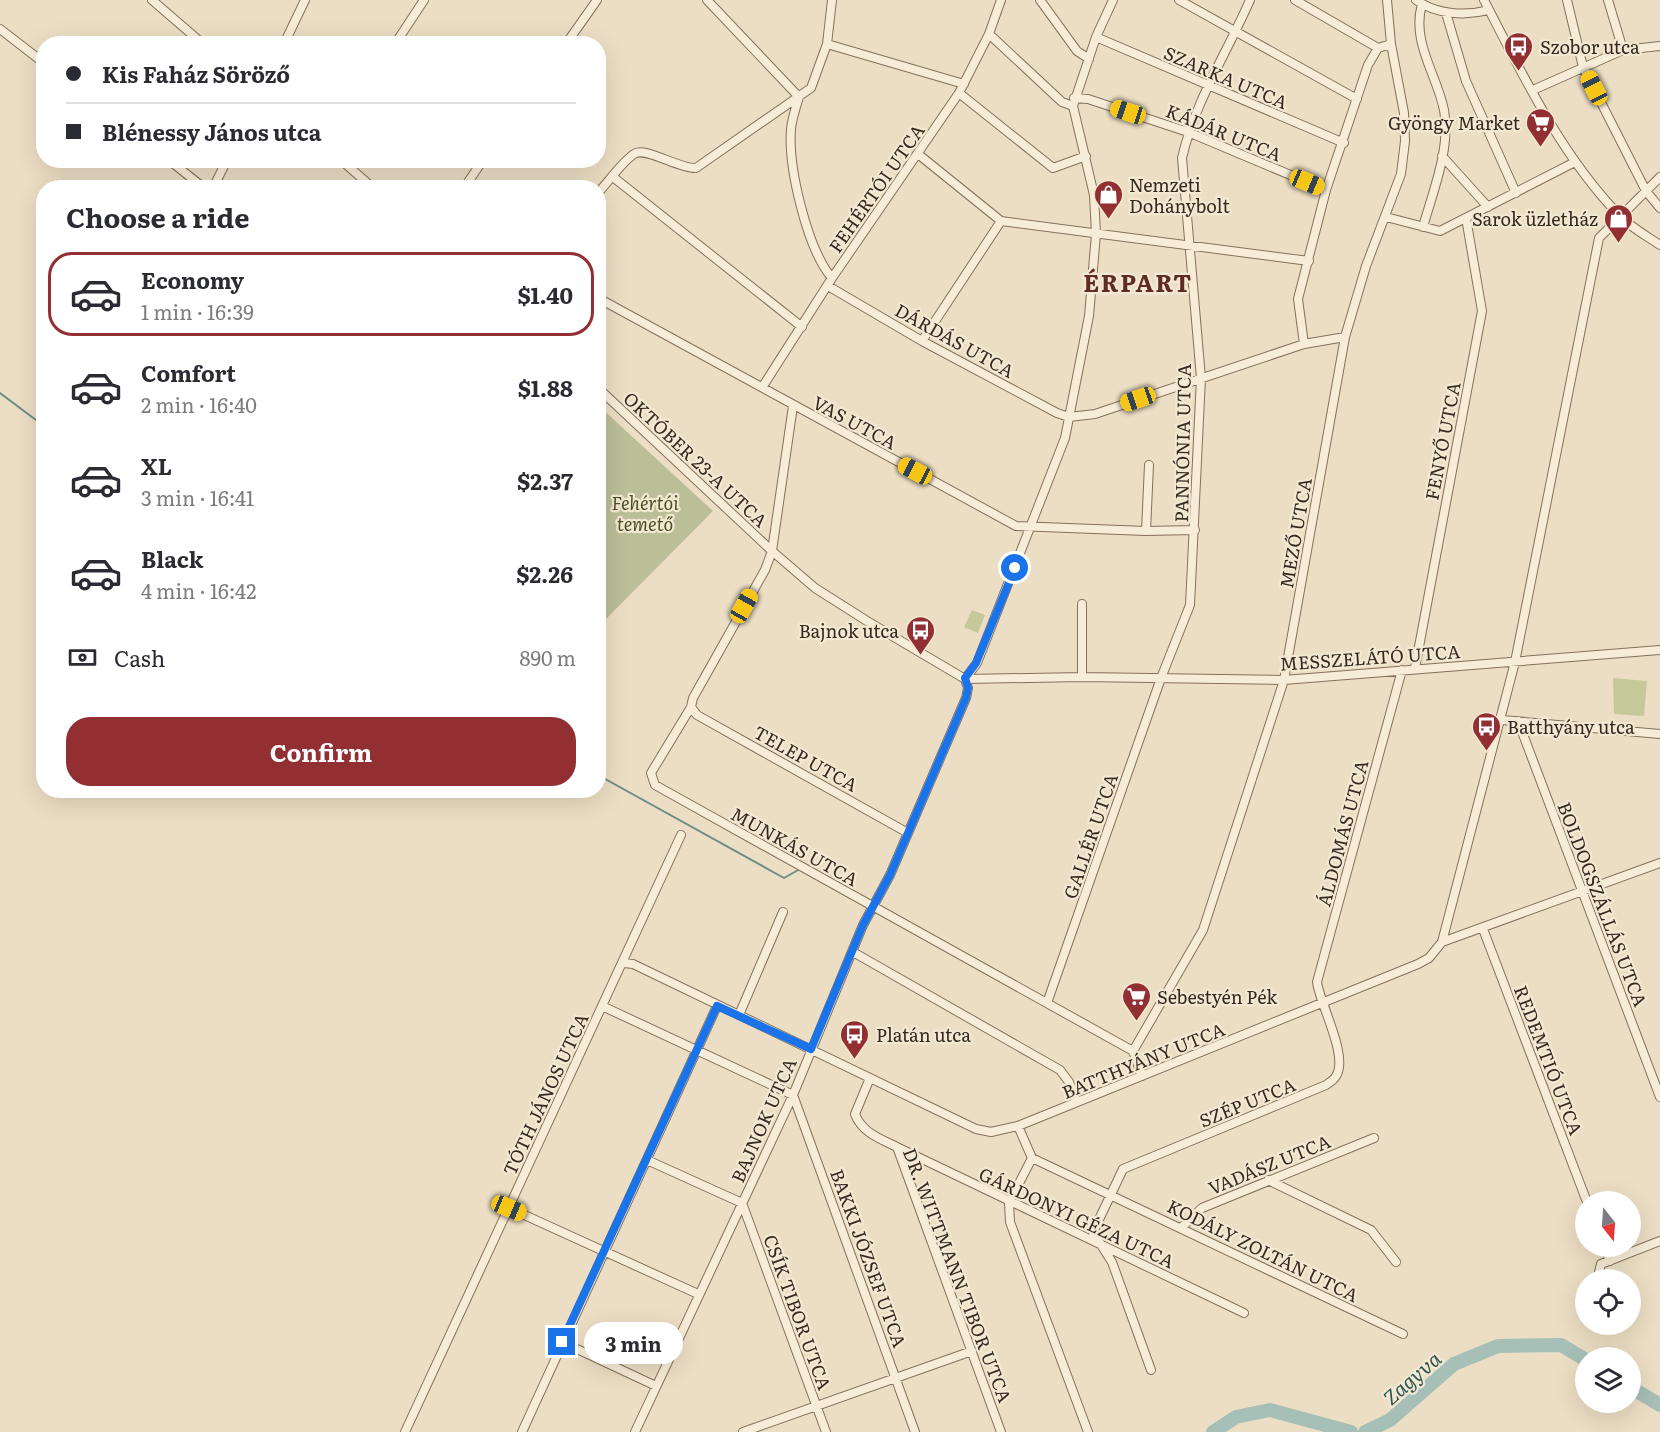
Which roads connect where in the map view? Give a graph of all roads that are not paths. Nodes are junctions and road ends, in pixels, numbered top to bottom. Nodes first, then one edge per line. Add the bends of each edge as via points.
1 (152, 0) edge
2 (305, 0) edge
3 (424, 0) edge
4 (597, 0) edge
5 (706, 0) edge
6 (832, 0) edge
7 (1001, 0) edge
8 (1040, 0) edge
9 (1113, 0) edge
10 (1179, 0) edge
11 (1250, 0) edge
12 (1295, 0) edge
13 (1387, 0) edge
14 (1484, 0) edge
15 (1568, 0) edge
16 (1608, 0) edge
17 (1419, 2) edge
18 (1489, 10) junction
19 (1446, 12) junction
20 (0, 29) edge
21 (988, 34) junction
22 (1236, 34) junction
23 (194, 36) edge
24 (288, 36) edge
25 (400, 36) edge
26 (572, 36) edge
27 (1096, 37) junction
28 (827, 44) junction
29 (1391, 44) junction
30 (1660, 46) edge
31 (1378, 48) junction
32 (1623, 50) junction
33 (36, 57) edge
34 (1089, 59) junction
35 (1583, 67) junction
36 (964, 84) junction
37 (1207, 86) junction
38 (1533, 90) junction
39 (959, 93) junction
40 (799, 97) junction
41 (1357, 99) junction
42 (1074, 102) junction
43 (1188, 132) junction
44 (1344, 143) junction
45 (918, 154) junction
46 (1086, 156) junction
47 (1442, 156) junction
48 (1575, 162) junction
49 (179, 168) edge
50 (350, 168) edge
51 (613, 177) junction
52 (1660, 177) edge
53 (194, 180) edge
54 (364, 180) edge
55 (606, 184) edge
56 (1326, 190) junction
57 (1646, 191) junction
58 (1516, 193) junction
59 (1488, 207) junction
60 (1660, 208) edge
61 (1386, 217) junction
62 (1620, 217) junction
63 (1466, 218) junction
64 (1001, 221) junction
65 (1423, 227) junction
66 (1096, 234) junction
67 (1660, 245) edge
68 (1188, 247) junction
69 (1309, 261) junction
70 (830, 282) junction
71 (606, 302) edge
72 (802, 327) junction
73 (1345, 337) junction
74 (922, 341) junction
75 (1304, 344) junction
76 (1201, 378) junction
77 (763, 386) junction
78 (606, 395) edge
79 (793, 406) junction
80 (1069, 417) junction
81 (1149, 465) dead end
82 (1031, 528) junction
83 (1195, 530) junction
84 (1146, 531) junction
85 (772, 551) junction
86 (1082, 604) dead end
87 (1660, 650) edge
88 (1515, 662) junction
89 (1415, 668) junction
90 (1402, 670) junction
91 (1082, 677) junction
92 (965, 678) junction
93 (1161, 678) junction
94 (1284, 680) junction
95 (691, 707) junction
96 (1502, 720) junction
97 (1518, 722) junction
98 (1660, 734) edge
99 (908, 833) junction
100 (681, 835) dead end
101 (1660, 863) edge
102 (1581, 892) junction
103 (872, 907) junction
104 (783, 912) dead end
105 (1483, 929) junction
106 (1442, 942) junction
107 (852, 952) junction
108 (624, 963) junction
109 (1047, 1003) junction
110 (1322, 1004) junction
111 (602, 1006) junction
112 (717, 1006) junction
113 (739, 1016) junction
114 (811, 1049) junction
115 (695, 1051) junction
116 (1133, 1051) junction
117 (1142, 1076) junction
118 (870, 1078) junction
119 (793, 1095) junction
120 (1660, 1097) edge
121 (1077, 1102) junction
122 (1018, 1126) junction
123 (1374, 1138) dead end
124 (897, 1148) junction
125 (1032, 1158) junction
126 (647, 1160) junction
127 (1268, 1180) junction
128 (1583, 1191) edge
129 (1110, 1193) junction
130 (742, 1203) junction
131 (1009, 1203) junction
132 (509, 1208) junction
133 (1182, 1228) junction
134 (1660, 1241) edge
135 (1098, 1243) junction
136 (604, 1250) junction
137 (1608, 1257) edge
138 (1610, 1261) junction
139 (1396, 1262) dead end
140 (1600, 1269) edge
141 (698, 1294) junction
142 (1244, 1313) dead end
143 (1403, 1334) dead end
144 (562, 1342) junction
145 (972, 1352) junction
146 (1151, 1370) dead end
147 (897, 1379) junction
148 (656, 1386) junction
149 (817, 1407) junction
150 (405, 1432) edge
151 (522, 1432) edge
152 (635, 1432) edge
153 (743, 1432) edge
154 (826, 1432) edge
155 (915, 1432) edge
156 (1001, 1432) edge
157 (1088, 1432) edge

1 - 23 street
2 - 24 street
3 - 25 street
4 - 26 street
5 - 40 street
6 - 28 street
7 - 21 street, FEHÉRTÓI UTCA
8 - 34 street via 1077,51
9 - 27 street
10 - 22 street
11 - 22 street, PANNÓNIA UTCA
12 - 31 street
13 - 29 street, MEZŐ UTCA
14 - 18 street
15 - 35 street
16 - 32 street
17 - 19 street
17 - 47 street via 1422,42 1444,112
18 - 19 street
18 - 38 street
19 - 58 street via 1466,81
20 - 33 street
21 - 36 street, FEHÉRTÓI UTCA
21 - 42 street via 1062,102
22 - 37 street, PANNÓNIA UTCA
22 - 41 street
27 - 34 street
27 - 37 street, SZARKA UTCA
28 - 36 street
28 - 40 street via 811,88
29 - 31 street
29 - 61 street, MEZŐ UTCA via 1404,113 1405,141 1401,174
30 - 32 street
31 - 41 street
32 - 35 street
34 - 42 street
35 - 38 street
35 - 57 street
36 - 39 street, FEHÉRTÓI UTCA
37 - 43 street, PANNÓNIA UTCA
37 - 44 street, SZARKA UTCA
38 - 48 street
39 - 45 street, FEHÉRTÓI UTCA
39 - 46 street via 1053,168
40 - 51 street via 696,168 643,152 634,153
40 - 70 street via 791,127 793,159 807,233
41 - 44 street
42 - 43 street, KÁDÁR UTCA via 1088,99
42 - 46 street, BAJNOK UTCA
43 - 56 street, KÁDÁR UTCA
43 - 68 street, PANNÓNIA UTCA via 1182,175
44 - 56 street
45 - 64 street
45 - 70 street, FEHÉRTÓI UTCA
46 - 66 street, BAJNOK UTCA
47 - 59 street
47 - 65 street
48 - 58 street
48 - 62 street
49 - 53 street
50 - 54 street
51 - 55 street
51 - 72 street
52 - 57 street
56 - 69 street
57 - 60 street
57 - 62 street
58 - 59 street
59 - 63 street
61 - 65 street
61 - 73 street, MEZŐ UTCA via 1366,266
62 - 67 street
62 - 88 street via 1599,238 1595,252
63 - 65 street via 1440,231
63 - 89 street, FENYŐ UTCA via 1482,311
64 - 66 street
64 - 74 street
66 - 68 street
66 - 80 street, BAJNOK UTCA via 1089,316
68 - 69 street
68 - 76 street, PANNÓNIA UTCA
69 - 75 street via 1298,300
70 - 72 street, FEHÉRTÓI UTCA
70 - 74 street, DÁRDÁS UTCA
71 - 77 street, VAS UTCA
72 - 77 street, FEHÉRTÓI UTCA
73 - 75 street
73 - 94 street, MEZŐ UTCA
74 - 80 street, DÁRDÁS UTCA
75 - 76 street
76 - 80 street via 1095,414
76 - 83 street, PANNÓNIA UTCA
77 - 79 street, VAS UTCA
78 - 85 street, OKTÓBER 23-A UTCA
79 - 82 street, VAS UTCA via 1016,526
79 - 85 street
80 - 82 street, BAJNOK UTCA via 1065,438
81 - 84 street
82 - 84 street, VAS UTCA
82 - 92 street, BAJNOK UTCA via 976,663
83 - 84 street, VAS UTCA
83 - 93 street, PANNÓNIA UTCA via 1190,605
85 - 92 street, OKTÓBER 23-A UTCA via 815,588
85 - 95 street
86 - 91 street
87 - 88 street, MESSZELÁTÓ UTCA
88 - 89 street, MESSZELÁTÓ UTCA
88 - 96 street
89 - 90 street, MESSZELÁTÓ UTCA
90 - 94 street, MESSZELÁTÓ UTCA
90 - 110 street, ÁLDOMÁS UTCA via 1317,982
91 - 92 street, MESSZELÁTÓ UTCA
91 - 93 street, MESSZELÁTÓ UTCA
92 - 99 street, BAJNOK UTCA via 966,698
93 - 94 street, MESSZELÁTÓ UTCA
93 - 109 street, GALLÉR UTCA
94 - 116 street, MEZŐ UTCA via 1203,930
95 - 99 street, TELEP UTCA via 696,715
95 - 103 street, MUNKÁS UTCA via 651,773 655,785
96 - 97 street
96 - 106 street
97 - 98 street
97 - 102 street, BOLDOGSZÁLLÁS UTCA
99 - 103 street, BAJNOK UTCA
100 - 108 street, TÓTH JÁNOS UTCA
101 - 102 street
102 - 105 street
102 - 120 street, BOLDOGSZÁLLÁS UTCA
103 - 107 street, BAJNOK UTCA
103 - 109 street, MUNKÁS UTCA
104 - 113 street
105 - 106 street
105 - 128 street, REDEMTIÓ UTCA
106 - 110 street, BATTHYÁNY UTCA via 1429,958 1418,964
107 - 114 street, BAJNOK UTCA
107 - 121 street via 1059,1070
108 - 111 street, TÓTH JÁNOS UTCA
108 - 112 street, BATTHYÁNY UTCA
109 - 116 street, MUNKÁS UTCA
110 - 117 street, BATTHYÁNY UTCA
110 - 129 street, SZÉP UTCA via 1337,1045 1339,1067 1336,1077 1326,1086 1123,1169
111 - 115 street
111 - 132 street, TÓTH JÁNOS UTCA
112 - 113 street, BATTHYÁNY UTCA
112 - 115 street
113 - 114 street, BATTHYÁNY UTCA
114 - 118 street, BATTHYÁNY UTCA
114 - 119 street, BAJNOK UTCA
115 - 119 street
115 - 126 street
116 - 117 street
117 - 121 street, BATTHYÁNY UTCA
118 - 122 street, BATTHYÁNY UTCA via 976,1129 991,1132
118 - 124 street, DR. WITTMANN TIBOR UTCA via 855,1114 867,1131
119 - 130 street, BAJNOK UTCA
119 - 147 street, BAKKI JÓZSEF UTCA
121 - 122 street, BATTHYÁNY UTCA
122 - 125 street
123 - 127 street, VADÁSZ UTCA
124 - 131 street, GÁRDONYI GÉZA UTCA
124 - 145 street, DR. WITTMANN TIBOR UTCA
125 - 129 street
125 - 131 street
126 - 130 street
126 - 136 street
127 - 133 street, VADÁSZ UTCA via 1202,1208
127 - 139 street via 1371,1230
129 - 133 street, KODÁLY ZOLTÁN UTCA
129 - 135 street, SZÉP UTCA via 1093,1233
130 - 141 street, BAJNOK UTCA
130 - 149 street, CSÍK TIBOR UTCA
131 - 135 street, GÁRDONYI GÉZA UTCA
131 - 157 street via 1010,1222
132 - 136 street
132 - 150 street, TÓTH JÁNOS UTCA
133 - 143 street, KODÁLY ZOLTÁN UTCA
134 - 138 street
135 - 142 street, GÁRDONYI GÉZA UTCA
135 - 146 street via 1112,1262
136 - 141 street
136 - 144 street
137 - 138 street
138 - 140 street via 1601,1264
141 - 148 street, BAJNOK UTCA
144 - 148 street
144 - 151 street
145 - 147 street
145 - 156 street, DR. WITTMANN TIBOR UTCA
147 - 149 street
147 - 155 street, BAKKI JÓZSEF UTCA
148 - 152 street, BAJNOK UTCA
149 - 153 street
149 - 154 street, CSÍK TIBOR UTCA

